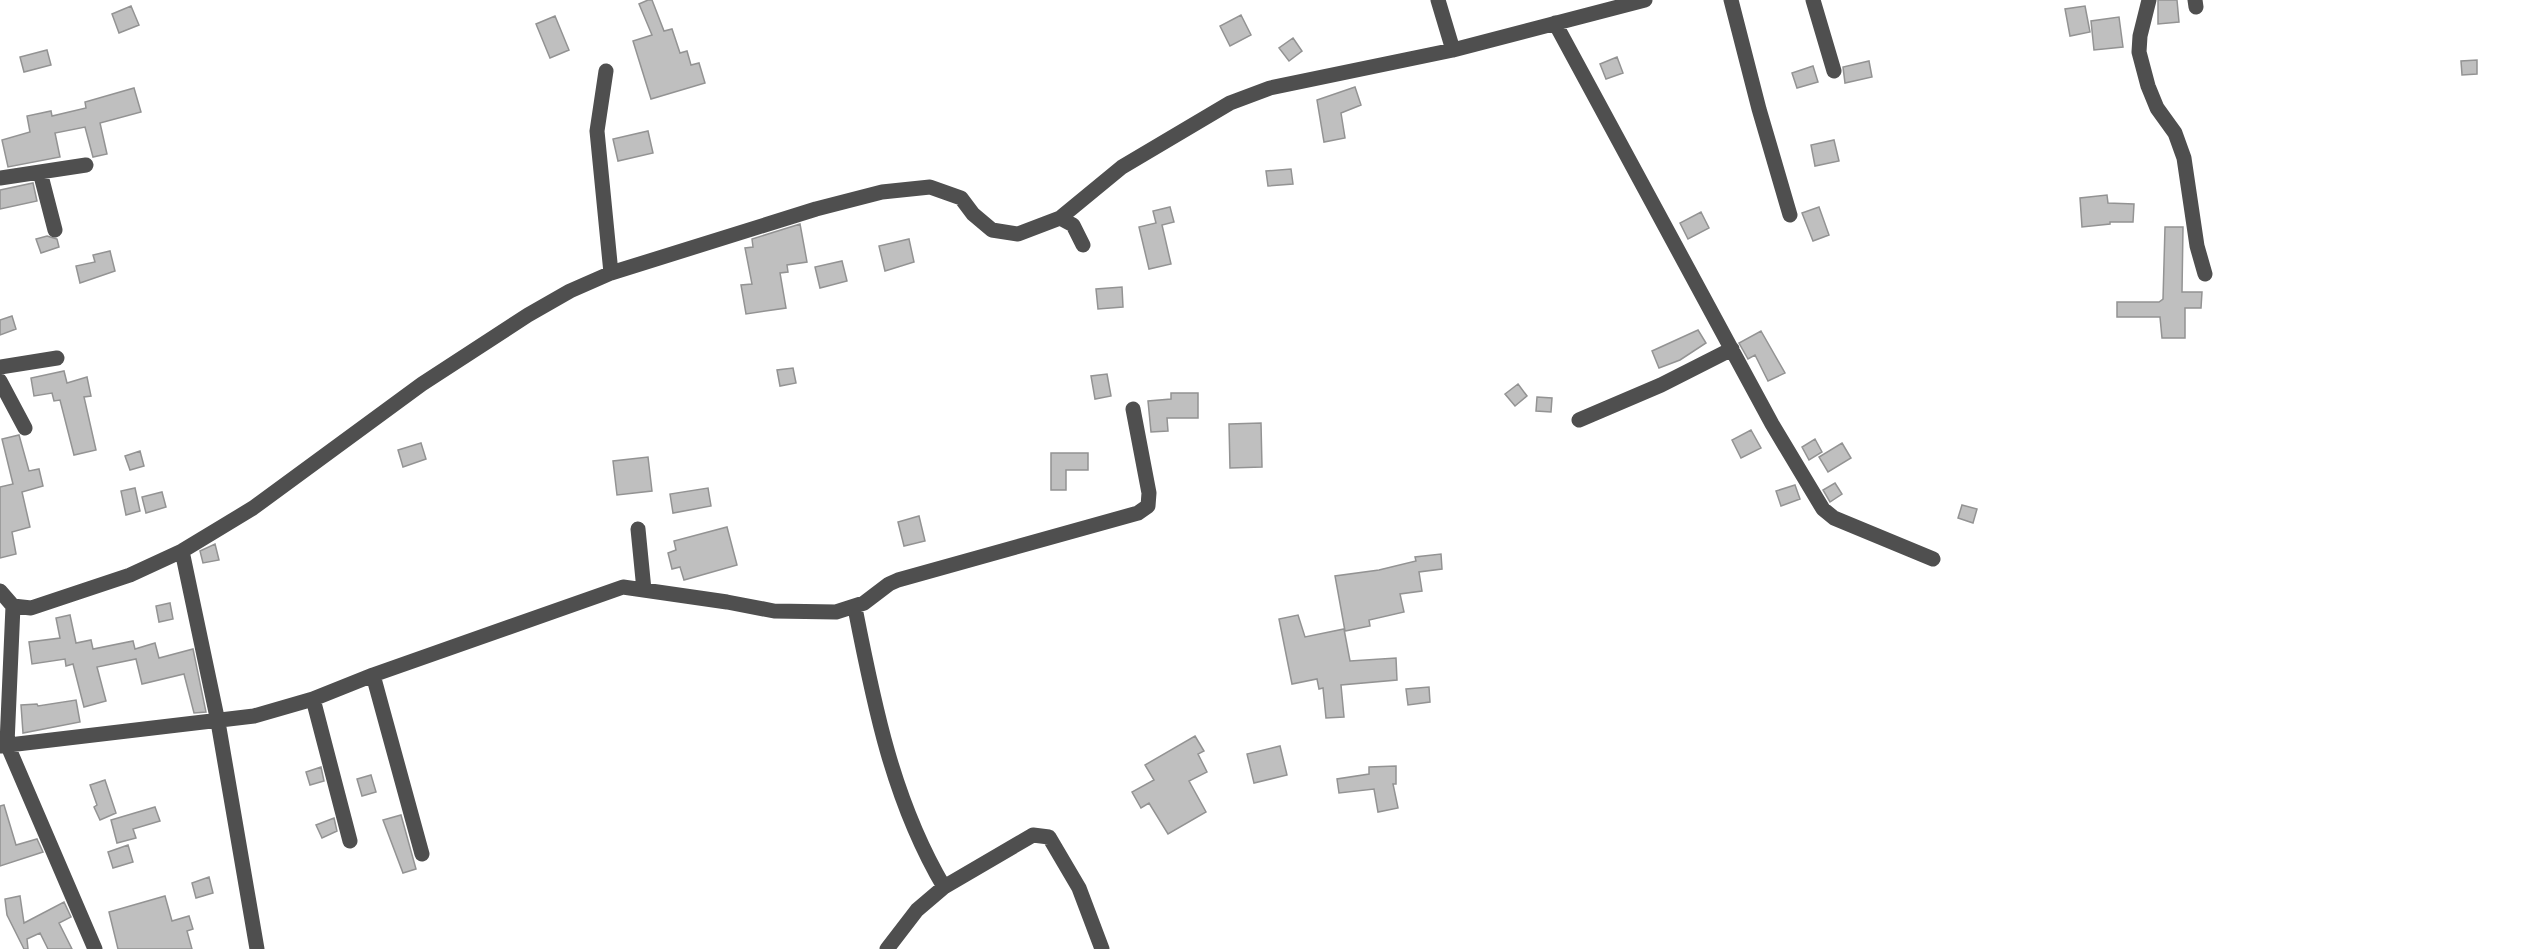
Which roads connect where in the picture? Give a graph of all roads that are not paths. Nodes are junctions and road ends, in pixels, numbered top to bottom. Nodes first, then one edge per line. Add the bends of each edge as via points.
1 (1438, 0) edge
2 (1731, 0) edge
3 (1813, 0) edge
4 (2149, 0) edge
5 (1636, 1) edge
6 (1555, 23) junction
7 (1453, 50) junction
8 (606, 71) dead end
9 (1834, 71) dead end
10 (86, 165) dead end
11 (40, 172) junction
12 (0, 178) edge
13 (1790, 215) dead end
14 (1060, 218) junction
15 (55, 230) dead end
16 (1083, 245) dead end
17 (611, 273) junction
18 (2205, 274) dead end
19 (1732, 349) junction
20 (57, 358) dead end
21 (0, 367) edge
22 (0, 381) edge
23 (1133, 409) dead end
24 (1579, 420) dead end
25 (25, 428) dead end
26 (638, 529) dead end
27 (182, 551) junction
28 (1933, 559) dead end
29 (644, 590) junction
30 (0, 591) edge
31 (13, 606) junction
32 (855, 608) junction
33 (373, 675) junction
34 (313, 699) junction
35 (218, 722) junction
36 (3, 745) edge
37 (350, 841) dead end
38 (422, 854) dead end
39 (944, 887) junction
40 (95, 949) edge
41 (257, 949) edge
42 (887, 949) edge
43 (1102, 949) edge

1 - 7 street
2 - 13 street
3 - 9 street
4 - 18 street via 2139,52 2157,108 2175,134 2184,158 2193,225
5 - 6 street
6 - 7 street
6 - 19 street
7 - 14 street via 1247,95 1122,166
8 - 17 street via 597,132
10 - 11 street
11 - 12 street
11 - 15 street
14 - 16 street via 1073,225
14 - 17 street via 1018,234 992,230 951,192 930,187 882,192 709,240
17 - 27 street via 570,291 508,327 422,384 253,508
19 - 24 street
19 - 28 street via 1823,509 1834,518
20 - 21 street
22 - 25 street
23 - 32 street via 1148,506 1138,513 898,580
26 - 29 street
27 - 31 street via 130,575 31,608
27 - 35 street
29 - 32 street via 774,611 836,612
29 - 33 street via 611,590
30 - 31 street
31 - 36 street
32 - 39 street via 877,717 895,779 914,829
33 - 34 street
33 - 38 street
34 - 35 street via 255,717
34 - 37 street
35 - 36 street
35 - 41 street
36 - 40 street
39 - 42 street via 917,910
39 - 43 street via 1033,834 1049,837 1079,888

